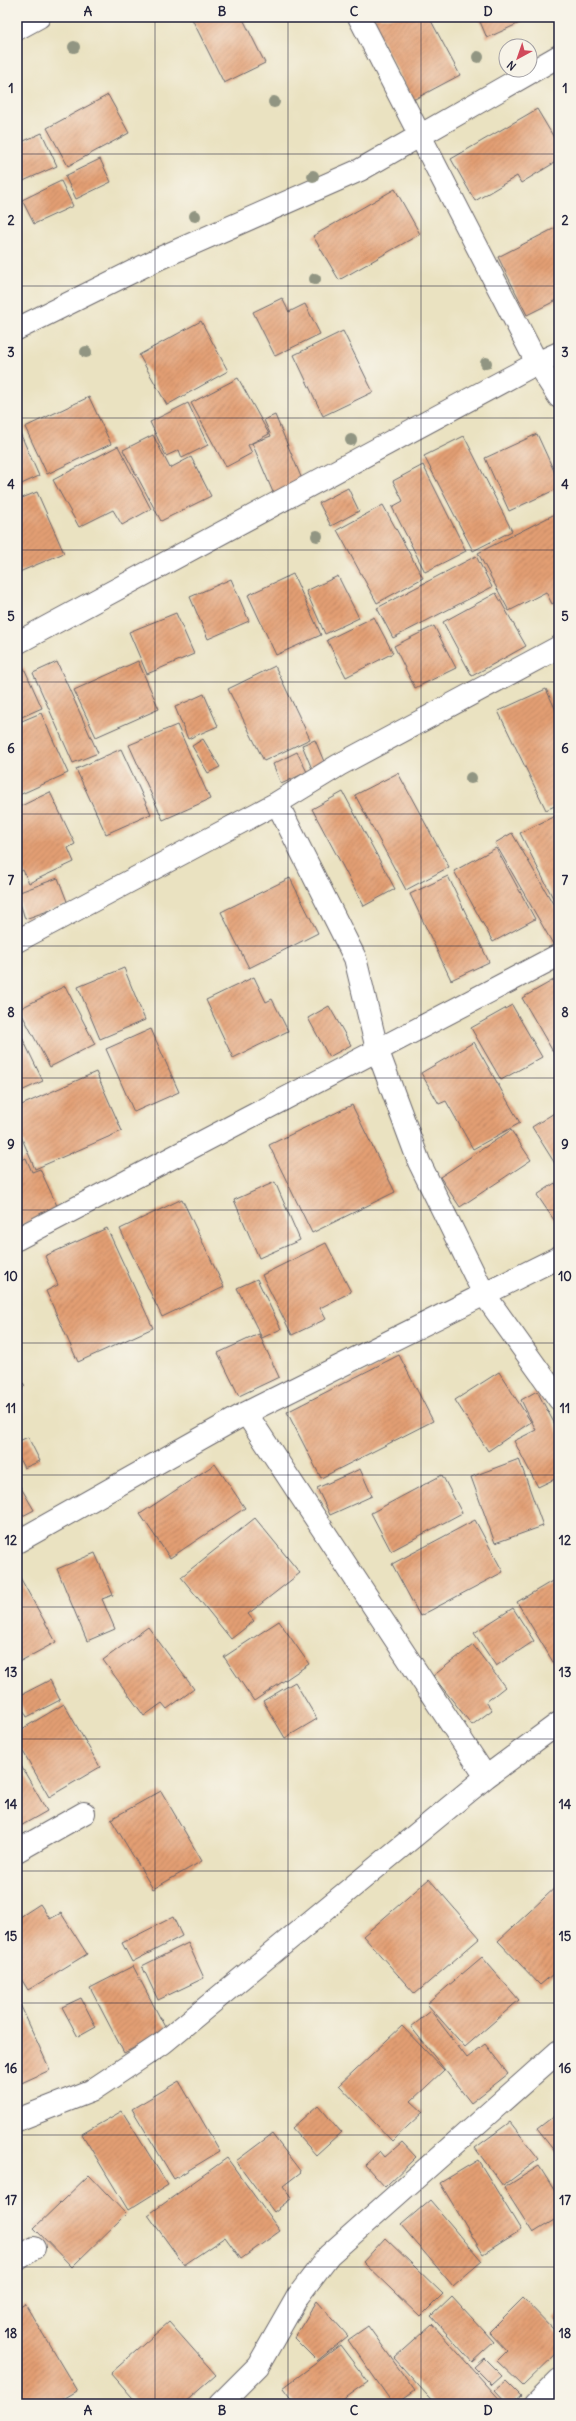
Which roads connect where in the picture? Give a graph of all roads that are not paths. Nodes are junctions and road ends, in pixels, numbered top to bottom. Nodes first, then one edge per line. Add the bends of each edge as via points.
1 (39, 17) edge
2 (359, 17) edge
3 (17, 29) edge
4 (559, 56) edge
5 (420, 136) junction
6 (17, 329) edge
7 (559, 353) edge
8 (538, 362) junction
9 (559, 397) edge
10 (17, 643) edge
11 (559, 647) edge
12 (277, 803) junction
13 (17, 941) edge
14 (559, 955) edge
15 (377, 1049) junction
16 (17, 1239) edge
17 (559, 1257) edge
18 (484, 1294) junction
19 (559, 1399) edge
20 (246, 1413) junction
21 (17, 1542) edge
22 (559, 1723) edge
23 (486, 1777) junction
24 (84, 1813) dead end
25 (17, 1851) edge
26 (559, 2051) edge
27 (17, 2120) edge
28 (559, 2380) edge
29 (220, 2404) edge
30 (535, 2404) edge

1 - 3 street
2 - 5 street
4 - 5 street
5 - 6 street via 360,170 160,258
5 - 8 street
7 - 8 street
8 - 9 street
8 - 10 street
11 - 12 street via 339,765
12 - 13 street
12 - 15 street via 355,958
14 - 15 street
15 - 16 street
15 - 18 street via 419,1162
17 - 18 street
18 - 19 street
18 - 20 street
20 - 21 street
20 - 23 street
22 - 23 street
23 - 27 street via 163,2043 91,2091
24 - 25 street
26 - 29 street via 329,2255 298,2296 258,2366
28 - 30 street

